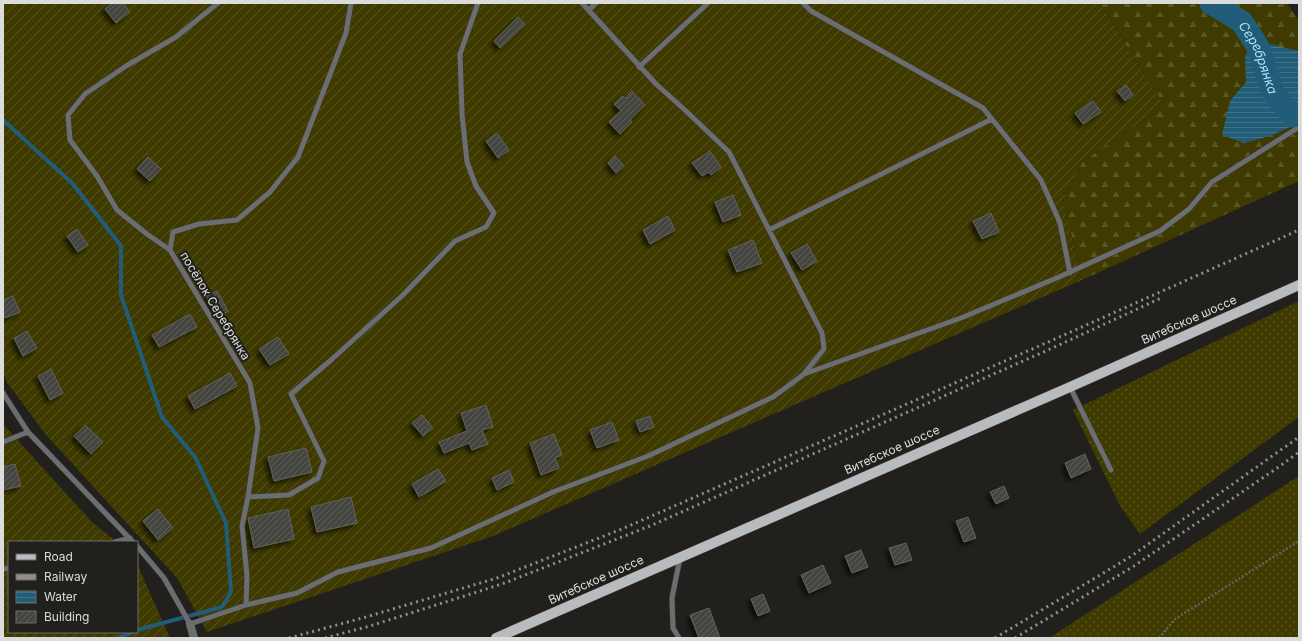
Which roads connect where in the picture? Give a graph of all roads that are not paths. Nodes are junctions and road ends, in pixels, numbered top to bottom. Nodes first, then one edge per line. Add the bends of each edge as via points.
1 (218, 3) edge
2 (351, 3) edge
3 (478, 3) edge
4 (582, 3) edge
5 (596, 3) edge
6 (708, 3) edge
7 (803, 3) edge
8 (589, 10) junction
9 (639, 67) junction
10 (992, 119) junction
11 (1296, 129) dead end
12 (769, 230) junction
13 (170, 250) junction
14 (1070, 272) junction
15 (1299, 285) edge
16 (803, 375) junction
17 (1070, 387) junction
18 (3, 393) edge
19 (28, 432) junction
20 (3, 442) edge
21 (1111, 470) dead end
22 (248, 497) junction
23 (132, 540) edge
24 (138, 547) edge
25 (680, 557) junction
26 (246, 606) junction
27 (190, 624) junction
28 (194, 638) edge
29 (496, 638) edge
30 (679, 638) edge

1 - 13 lane via 176,37 85,94 68,115 70,140 117,210
2 - 13 lane, посёлок Серебрянка via 346,33 298,157 270,192 237,220 199,224 173,232
3 - 22 lane via 460,54 462,114 467,162 476,186 494,213 486,227 455,241 403,295 291,394 324,461 318,478 289,495
4 - 8 lane
5 - 8 lane
6 - 9 lane
7 - 10 lane via 811,11 984,108
8 - 9 lane
9 - 12 lane via 729,152
10 - 12 lane
10 - 14 lane via 1041,180 1060,223
11 - 14 lane via 1212,182 1189,209 1160,231
12 - 16 lane via 822,333 824,349
13 - 22 lane, посёлок Серебрянка via 250,384 258,428
14 - 16 lane via 961,318
15 - 17 main road, Витебское шоссе
16 - 26 lane via 773,397 655,453 552,492 431,548 338,572 297,593
17 - 21 lane
17 - 25 main road, Витебское шоссе
18 - 19 lane
19 - 20 lane
19 - 23 lane
22 - 26 lane, посёлок Серебрянка via 242,526 247,576
24 - 27 lane via 164,578
25 - 29 main road, Витебское шоссе
25 - 30 lane via 672,598 673,628
26 - 27 lane
27 - 28 street

